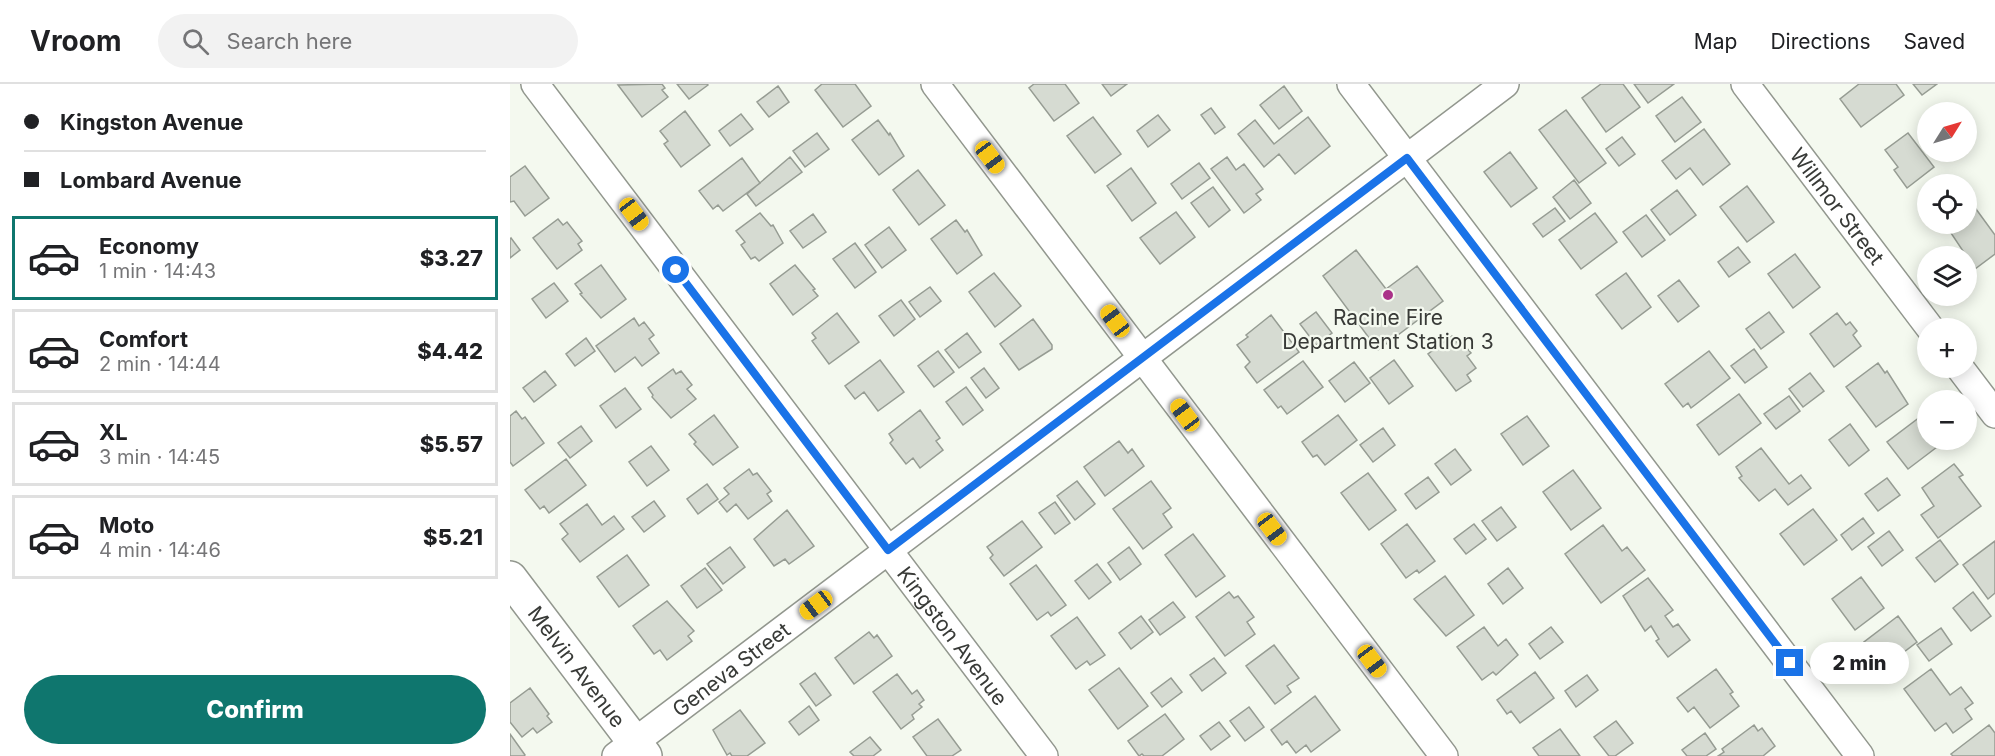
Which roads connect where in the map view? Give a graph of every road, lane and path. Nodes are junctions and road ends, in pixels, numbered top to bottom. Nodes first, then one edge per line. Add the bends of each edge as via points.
1 (535, 84) edge
2 (935, 84) edge
3 (1351, 84) edge
4 (1505, 84) edge
5 (1745, 84) edge
6 (1407, 158) junction
7 (1922, 318) edge
8 (1142, 358) junction
9 (1968, 378) edge
10 (1995, 414) edge
11 (888, 550) junction
12 (510, 578) edge
13 (632, 751) edge
14 (1044, 756) edge
15 (1444, 756) edge
16 (1860, 756) edge

1 - 11 street, Kingston Avenue
2 - 8 street
3 - 6 street
4 - 6 street, Geneva Street
5 - 7 street, Willmor Street
6 - 8 street, Geneva Street
6 - 16 street
8 - 11 street, Geneva Street
8 - 15 street
9 - 10 street
11 - 13 street, Geneva Street
11 - 14 street, Kingston Avenue
12 - 13 street, Melvin Avenue

